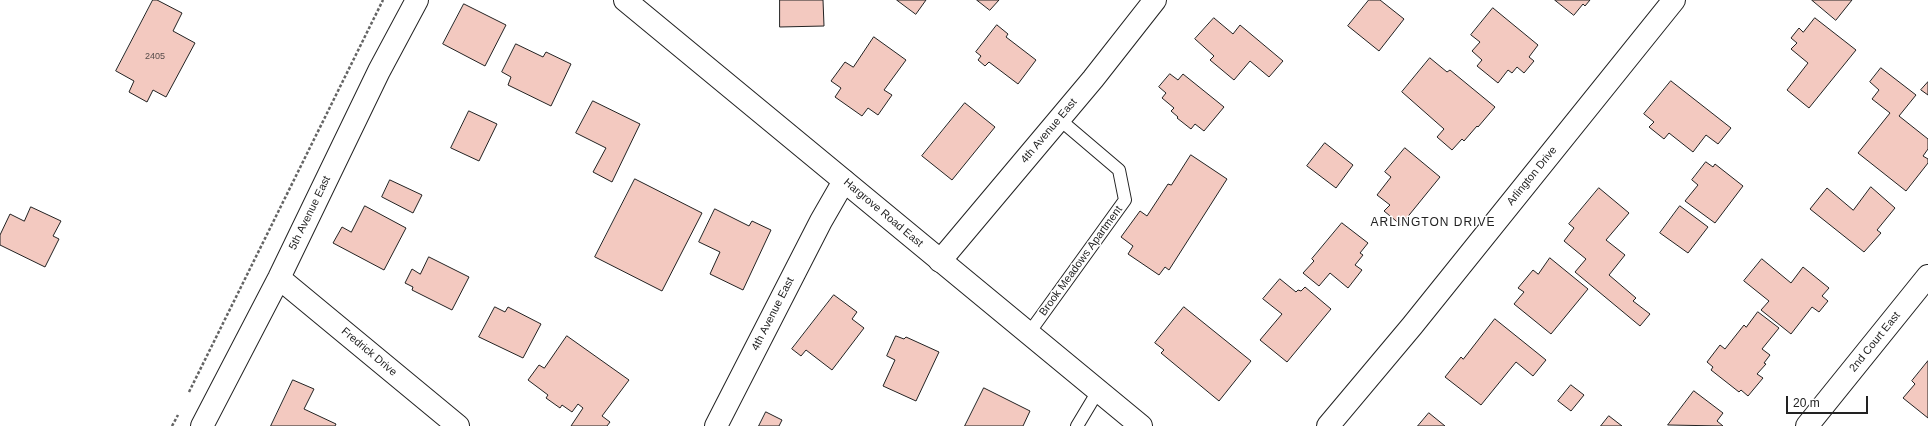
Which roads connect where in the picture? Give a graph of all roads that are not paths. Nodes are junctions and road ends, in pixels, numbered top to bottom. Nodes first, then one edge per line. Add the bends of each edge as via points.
1 (417, 0) edge
2 (625, 0) edge
3 (1155, 0) edge
4 (1674, 0) edge
5 (1059, 119) junction
6 (844, 181) junction
7 (940, 261) junction
8 (1928, 276) edge
9 (279, 278) junction
10 (1029, 333) junction
11 (1098, 391) junction
12 (202, 426) edge
13 (458, 426) edge
14 (716, 426) edge
15 (1077, 426) edge
16 (1141, 426) edge
17 (1328, 426) edge
18 (1807, 426) edge

1 - 9 street, 5th Avenue East
2 - 6 street, Hargrove Road East
3 - 5 street, 4th Avenue East
4 - 17 street, Arlington Drive via 1412,326
5 - 7 street, 4th Avenue East
5 - 10 lane, Brook Meadows Apartment via 1119,170 1124,200
6 - 7 street, Hargrove Road East
6 - 14 street, 4th Avenue East
7 - 10 street, Hargrove Road East
8 - 18 street, 2nd Court East
9 - 12 street, 5th Avenue East
9 - 13 street, Fredrick Drive
10 - 11 street, Hargrove Road East
11 - 15 lane
11 - 16 street, Hargrove Road East

